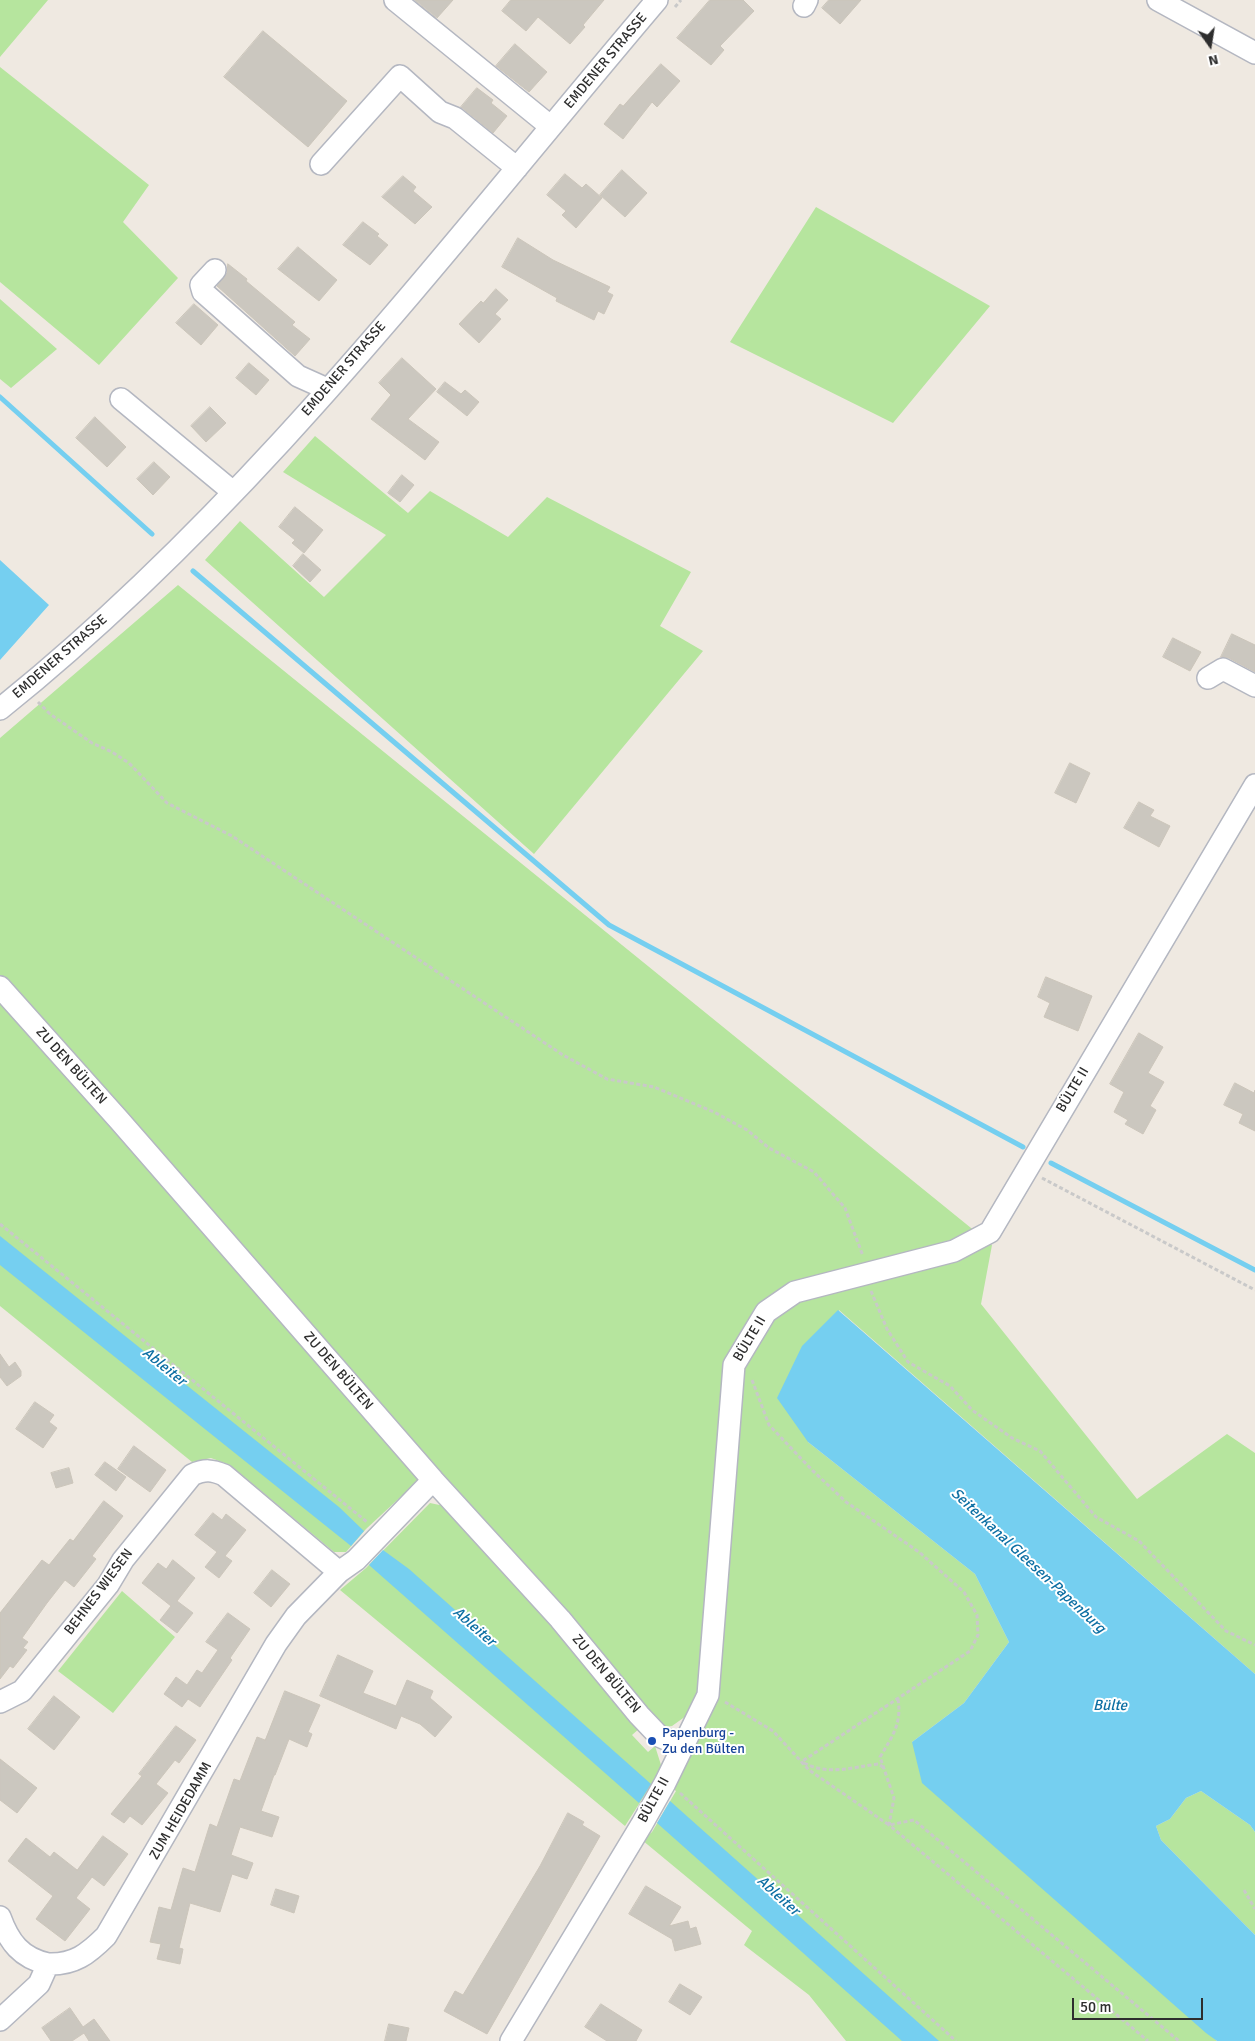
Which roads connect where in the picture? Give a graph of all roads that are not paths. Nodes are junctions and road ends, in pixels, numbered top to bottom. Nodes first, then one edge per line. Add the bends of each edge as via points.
1 (395, 0) edge
2 (657, 0) edge
3 (1158, 0) edge
4 (1255, 53) edge
5 (550, 126) junction
6 (321, 164) dead end
7 (517, 168) junction
8 (215, 270) dead end
9 (327, 389) junction
10 (121, 399) dead end
11 (233, 492) junction
12 (1208, 678) dead end
13 (1255, 686) edge
14 (0, 709) edge
15 (1255, 785) edge
16 (0, 987) edge
17 (433, 1480) junction
18 (339, 1572) junction
19 (0, 1702) edge
20 (682, 1746) junction
21 (0, 1917) edge
22 (48, 1964) junction
23 (0, 2020) edge
24 (511, 2041) edge

1 - 5 street
2 - 5 street, EMDENER STRASSE
3 - 4 street
5 - 7 street, EMDENER STRASSE
6 - 7 street via 400,76 440,112 455,118
7 - 9 street, EMDENER STRASSE
8 - 9 street via 201,285 203,292 298,376
9 - 11 street, EMDENER STRASSE
10 - 11 street
11 - 14 street, EMDENER STRASSE via 156,572
12 - 13 street via 1222,669
15 - 20 street, BÜLTE II via 990,1232 954,1251 796,1292 766,1312 734,1365 708,1695
16 - 17 street, ZU DEN BÜLTEN
17 - 18 street, ZUM HEIDEDAMM via 356,1560
17 - 20 street, ZU DEN BÜLTEN via 560,1619 639,1715 659,1736
18 - 19 street, BEHNES WIESEN via 224,1475 212,1470 192,1475 22,1691
18 - 22 street, ZUM HEIDEDAMM via 296,1616 276,1644 106,1936 77,1960
20 - 24 street, BÜLTE II via 667,1777
21 - 22 street via 21,1954
22 - 23 street via 38,1984

